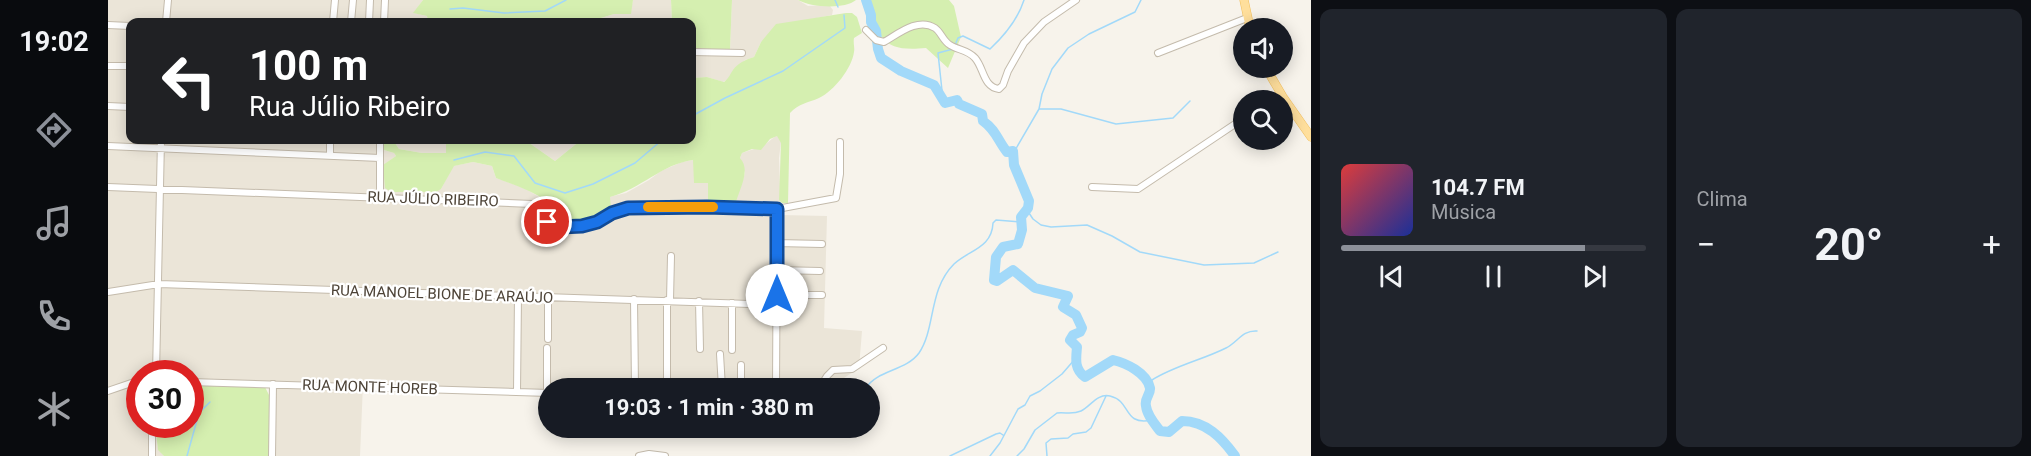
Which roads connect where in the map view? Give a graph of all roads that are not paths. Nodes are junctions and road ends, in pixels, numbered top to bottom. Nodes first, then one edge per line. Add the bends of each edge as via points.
1 (168, 0) edge
2 (335, 0) edge
3 (352, 0) edge
4 (370, 0) edge
5 (385, 0) edge
6 (1076, 0) edge
7 (1244, 0) edge
8 (166, 18) edge
9 (333, 18) edge
10 (351, 18) edge
11 (369, 18) edge
12 (384, 18) edge
13 (1247, 18) edge
14 (1233, 24) edge
15 (108, 25) edge
16 (126, 26) edge
17 (866, 30) dead end
18 (696, 52) edge
19 (742, 53) dead end
20 (1158, 53) dead end
21 (108, 66) edge
22 (126, 66) edge
23 (108, 106) edge
24 (126, 107) edge
25 (1293, 111) edge
26 (1233, 125) edge
27 (1311, 137) edge
28 (840, 142) dead end
29 (161, 144) edge
30 (330, 144) edge
31 (380, 144) edge
32 (108, 146) edge
33 (161, 148) junction
34 (330, 155) junction
35 (380, 158) junction
36 (108, 187) edge
37 (1092, 187) dead end
38 (160, 188) junction
39 (380, 198) junction
40 (777, 209) junction
41 (777, 243) junction
42 (822, 244) dead end
43 (671, 256) dead end
44 (777, 270) junction
45 (820, 271) dead end
46 (159, 284) junction
47 (108, 292) edge
48 (777, 295) junction
49 (822, 295) dead end
50 (518, 296) junction
51 (548, 297) junction
52 (634, 299) junction
53 (668, 300) junction
54 (699, 301) junction
55 (732, 303) junction
56 (777, 305) junction
57 (548, 339) dead end
58 (547, 348) dead end
59 (883, 348) dead end
60 (700, 349) dead end
61 (732, 350) dead end
62 (720, 354) dead end
63 (156, 360) edge
64 (741, 365) dead end
65 (548, 378) edge
66 (635, 378) edge
67 (667, 378) edge
68 (721, 378) edge
69 (741, 378) edge
70 (776, 378) edge
71 (826, 378) edge
72 (204, 382) edge
73 (273, 384) junction
74 (126, 385) edge
75 (108, 391) edge
76 (517, 392) junction
77 (538, 393) edge
78 (152, 438) edge
79 (152, 456) edge
80 (272, 456) edge
81 (639, 456) edge
82 (665, 456) edge

1 - 8 street
2 - 9 street
3 - 10 street
4 - 11 street
5 - 12 street
6 - 17 street via 1044,22 1024,43 999,89 988,83 972,55 944,40 930,25 914,26 884,42
7 - 13 main road
14 - 20 street
15 - 16 street
18 - 19 street
21 - 22 street
23 - 24 street
25 - 27 main road
26 - 37 street via 1138,189
28 - 40 street via 837,198
29 - 33 street
30 - 34 street
31 - 35 street
32 - 33 street
33 - 34 street
33 - 38 street
34 - 35 street
35 - 39 street
36 - 38 street, RUA JÚLIO RIBEIRO
38 - 39 street, RUA JÚLIO RIBEIRO
38 - 46 street
39 - 40 street, RUA JÚLIO RIBEIRO via 539,204 547,222 560,227 597,222 628,208
40 - 41 street
41 - 42 street
41 - 44 street
43 - 53 street
44 - 45 street
44 - 48 street
46 - 47 street, RUA MANOEL BIONE DE ARAÚJO
46 - 50 street, RUA MANOEL BIONE DE ARAÚJO
46 - 63 street
48 - 49 street
48 - 56 street
50 - 51 street, RUA MANOEL BIONE DE ARAÚJO
50 - 76 street
51 - 52 street, RUA MANOEL BIONE DE ARAÚJO
51 - 57 street
52 - 53 street, RUA MANOEL BIONE DE ARAÚJO
52 - 66 street
53 - 54 street, RUA MANOEL BIONE DE ARAÚJO
53 - 67 street
54 - 55 street, RUA MANOEL BIONE DE ARAÚJO
54 - 60 street
55 - 56 street, RUA MANOEL BIONE DE ARAÚJO
55 - 61 street
56 - 70 street
58 - 65 street
59 - 71 street via 852,369 833,370
62 - 68 street
64 - 69 street
72 - 73 street, RUA MONTE HOREB
73 - 76 street, RUA MONTE HOREB
73 - 80 street
74 - 75 street
76 - 77 street, RUA MONTE HOREB
78 - 79 street
81 - 82 street

